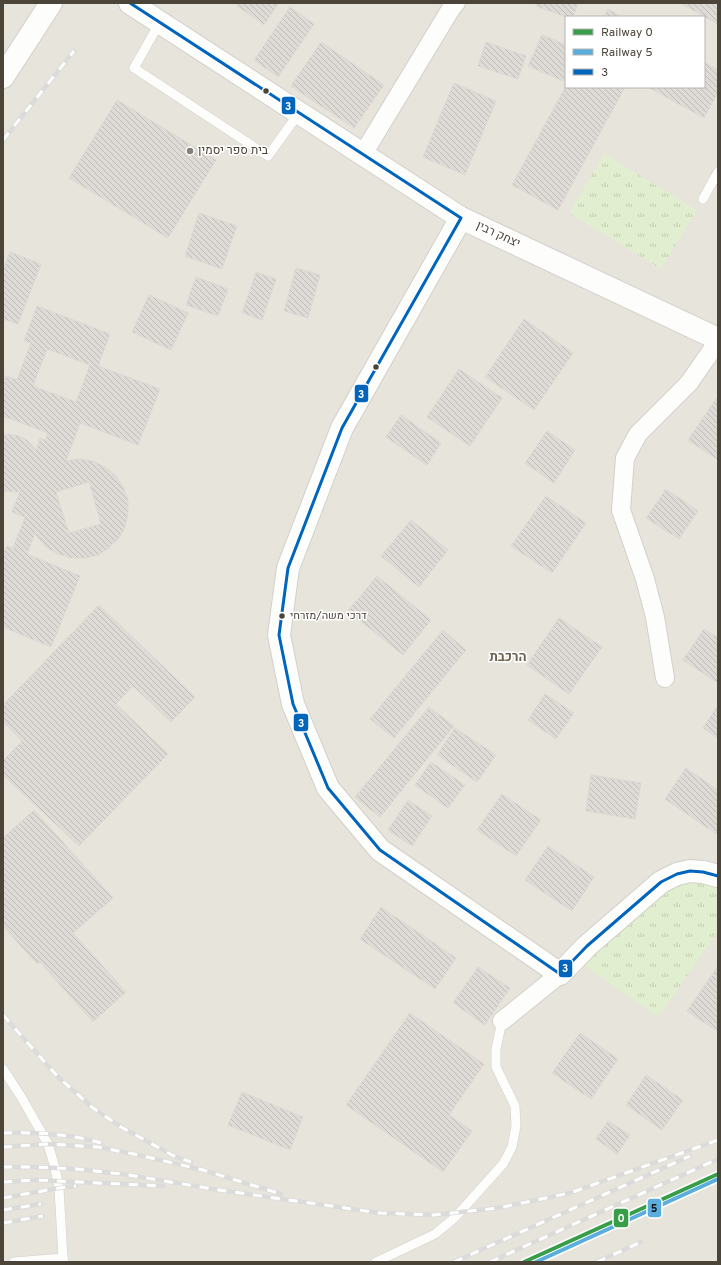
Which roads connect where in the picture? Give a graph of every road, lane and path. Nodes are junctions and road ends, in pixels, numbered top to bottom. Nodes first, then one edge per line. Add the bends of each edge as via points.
1 (51, 3) edge
2 (130, 3) edge
3 (456, 3) edge
4 (160, 22) junction
5 (3, 77) edge
6 (299, 113) junction
7 (363, 154) junction
8 (718, 172) edge
9 (703, 199) dead end
10 (461, 218) junction
11 (718, 340) edge
12 (665, 678) dead end
13 (718, 876) edge
14 (560, 974) junction
15 (502, 1021) joint
16 (3, 1069) edge
17 (63, 1260) edge
18 (14, 1262) edge
19 (376, 1262) edge

1 - 5 street
2 - 4 street, יצחק רבין
3 - 7 street
4 - 6 street, יצחק רבין
4 - 6 lane via 134,68 268,156
6 - 7 street, יצחק רבין
7 - 10 street, יצחק רבין
8 - 9 lane
10 - 11 street, יצחק רבין
10 - 14 street via 342,428 288,568 278,635 293,704 328,788 380,850
11 - 12 street via 689,383 638,434 625,458 621,510 655,617
13 - 14 street via 690,871 661,882 587,946
14 - 15 street
15 - 19 lane via 496,1049 496,1067 515,1106 516,1126 512,1147 503,1164 452,1220 435,1234
16 - 17 lane via 48,1144 59,1188
17 - 18 lane

